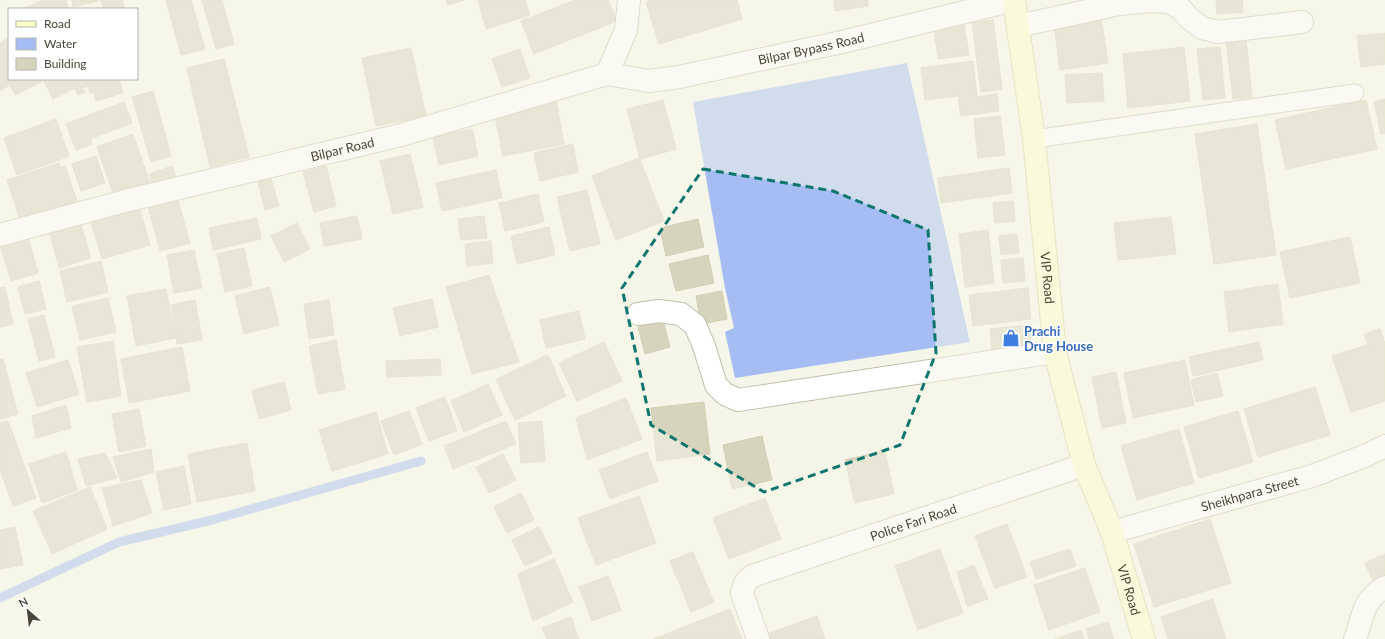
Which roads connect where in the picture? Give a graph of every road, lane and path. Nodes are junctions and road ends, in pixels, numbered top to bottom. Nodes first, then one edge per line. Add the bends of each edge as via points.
1 (629, 0) edge
2 (1014, 0) edge
3 (1302, 22) dead end
4 (1018, 26) junction
5 (607, 74) junction
6 (1355, 94) dead end
7 (1034, 139) junction
8 (0, 235) edge
9 (638, 314) dead end
10 (1055, 352) junction
11 (1385, 446) edge
12 (1084, 464) junction
13 (1112, 532) junction
14 (1385, 587) edge
15 (758, 639) edge
16 (1144, 639) edge
17 (1355, 639) edge

1 - 5 street via 626,30
2 - 4 street, VIP Road
2 - 5 street, Bilpar Bypass Road via 842,42 680,77 649,81
3 - 4 street via 1218,32 1202,28 1180,8 1169,2 1150,1 1119,4
4 - 7 street, VIP Road
5 - 8 street, Bilpar Road via 401,135 125,201
6 - 7 lane
7 - 10 street, VIP Road
9 - 10 street via 659,311 681,314 695,325 716,385 725,394 738,400
10 - 12 street, VIP Road
11 - 13 street, Sheikhpara Street via 1312,476
12 - 13 street, VIP Road
12 - 15 street, Police Fari Road via 752,576 744,583 742,593
13 - 16 street, VIP Road
14 - 17 street via 1374,594 1366,604

